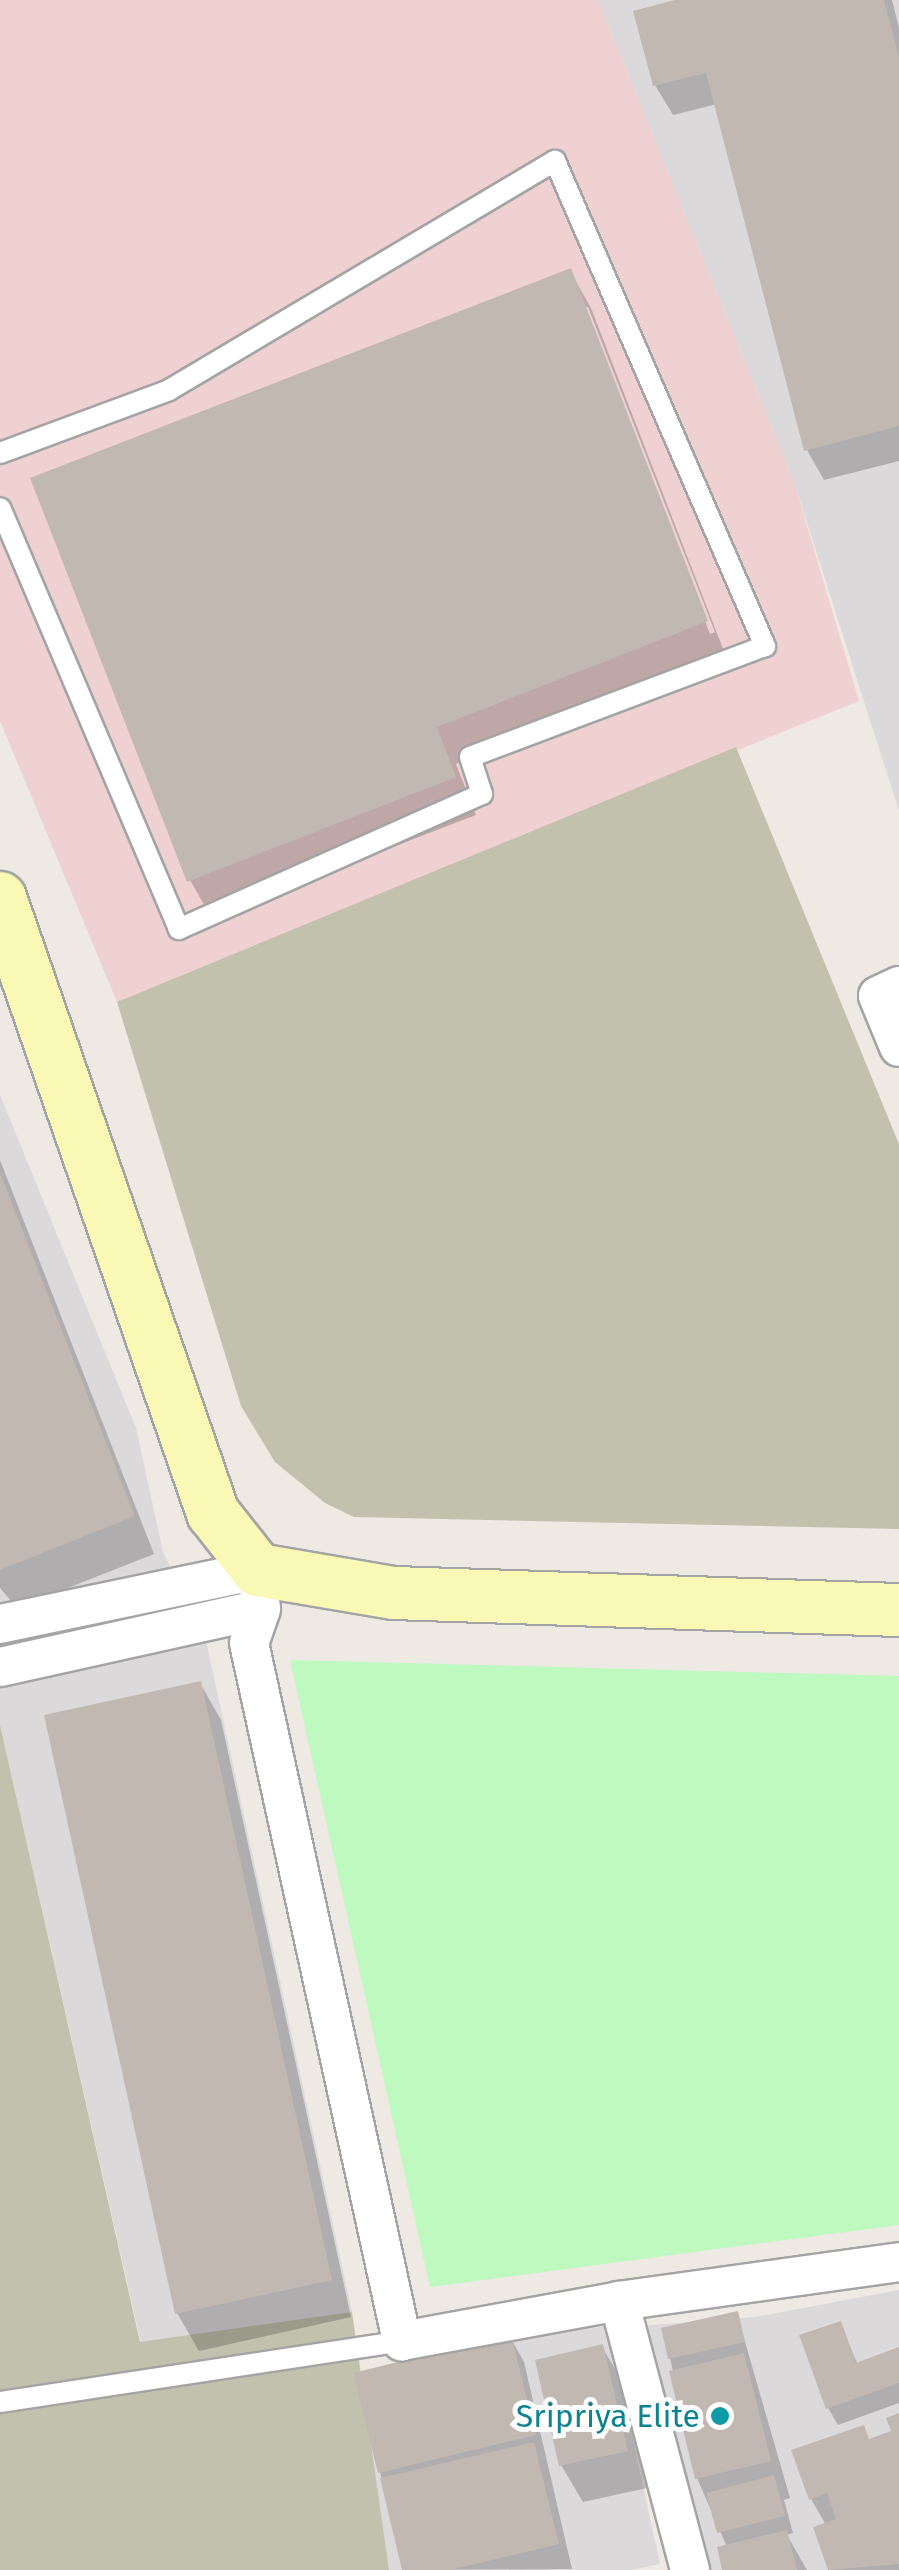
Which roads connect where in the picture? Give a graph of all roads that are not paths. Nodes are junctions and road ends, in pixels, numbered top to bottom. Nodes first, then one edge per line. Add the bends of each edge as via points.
1 (0, 453) edge
2 (0, 508) edge
3 (0, 898) edge
4 (899, 986) edge
5 (899, 1048) edge
6 (260, 1590) junction
7 (899, 1610) edge
8 (0, 1624) edge
9 (0, 1666) edge
10 (899, 2262) edge
11 (619, 2301) junction
12 (402, 2341) junction
13 (0, 2402) edge
14 (690, 2570) edge

1 - 2 lane via 169,390 556,161 765,646 470,757 482,794 179,929
3 - 6 street via 212,1513
4 - 5 street via 878,996
6 - 7 street
6 - 8 street
6 - 9 street
6 - 12 street via 249,1643
10 - 11 street
11 - 12 street
11 - 14 street
12 - 13 lane

